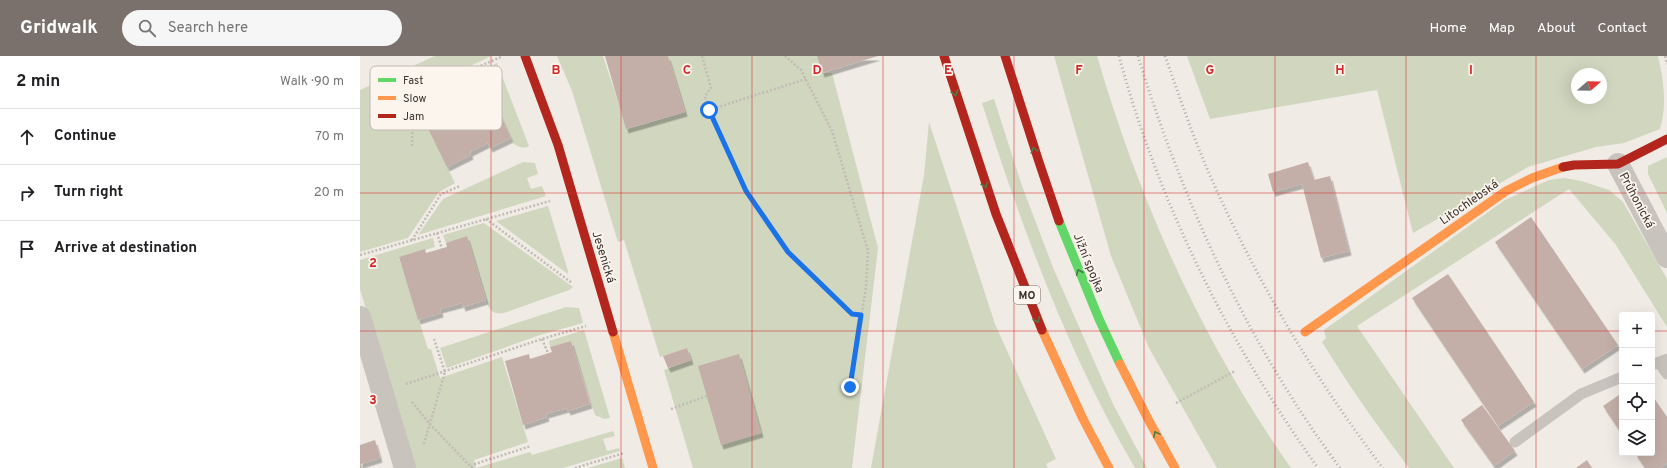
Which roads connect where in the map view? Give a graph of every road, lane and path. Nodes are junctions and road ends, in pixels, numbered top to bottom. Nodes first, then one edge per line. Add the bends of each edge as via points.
1 (525, 56) edge
2 (702, 56) edge
3 (785, 56) edge
4 (944, 56) edge
5 (1005, 56) edge
6 (1665, 56) edge
7 (501, 57) dead end
8 (1667, 64) edge
9 (481, 66) edge
10 (806, 79) junction
11 (709, 110) junction
12 (413, 130) edge
13 (1667, 139) edge
14 (412, 146) dead end
15 (1618, 164) junction
16 (460, 186) dead end
17 (553, 200) dead end
18 (486, 219) junction
19 (437, 233) junction
20 (412, 240) junction
21 (442, 249) dead end
22 (360, 255) edge
23 (1667, 257) edge
24 (575, 285) dead end
25 (861, 315) junction
26 (360, 317) edge
27 (588, 326) dead end
28 (1305, 332) dead end
29 (434, 339) dead end
30 (542, 339) junction
31 (548, 353) dead end
32 (1659, 362) edge
33 (1235, 371) dead end
34 (445, 372) junction
35 (1667, 374) edge
36 (1619, 378) edge
37 (404, 385) dead end
38 (850, 387) dead end
39 (707, 396) dead end
40 (406, 398) dead end
41 (1176, 403) dead end
42 (671, 409) dead end
43 (429, 422) junction
44 (1092, 438) junction
45 (1515, 442) dead end
46 (424, 445) dead end
47 (531, 446) dead end
48 (626, 452) dead end
49 (471, 467) edge
50 (405, 468) edge
51 (575, 468) edge
52 (653, 468) edge
53 (1098, 468) edge
54 (1109, 468) edge
55 (1175, 468) edge

1 - 52 main road, Jesenická via 558,145
2 - 11 path via 711,88 705,96
3 - 10 path via 801,70
4 -> 44 main road, MO via 972,148 1001,230 1058,367
55 -> 5 main road, Jižní spojka via 1129,382 1094,308 1036,157
6 - 8 path
7 - 9 path
10 - 11 path
10 - 25 path via 832,130 868,251
11 - 25 path via 746,191 788,252 852,314
12 - 14 path
13 - 15 main road, Litochlebská
15 - 23 street, Průhonická
15 - 28 main road, Litochlebská via 1556,168 1506,191
16 - 20 path via 441,194
17 - 18 path
18 - 19 path
18 - 24 path
19 - 20 path
19 - 21 path
20 - 22 path
25 - 38 path
26 - 50 street
27 - 30 path
29 - 34 path
30 - 31 path
30 - 34 path
32 - 35 lane
33 - 41 path
34 - 37 path
34 - 43 path
36 - 45 lane via 1581,394
39 - 42 path
40 - 43 path via 412,401
43 - 46 path
43 - 49 path
44 - 53 lane
44 - 54 main road, MO
47 - 49 path
48 - 51 path

